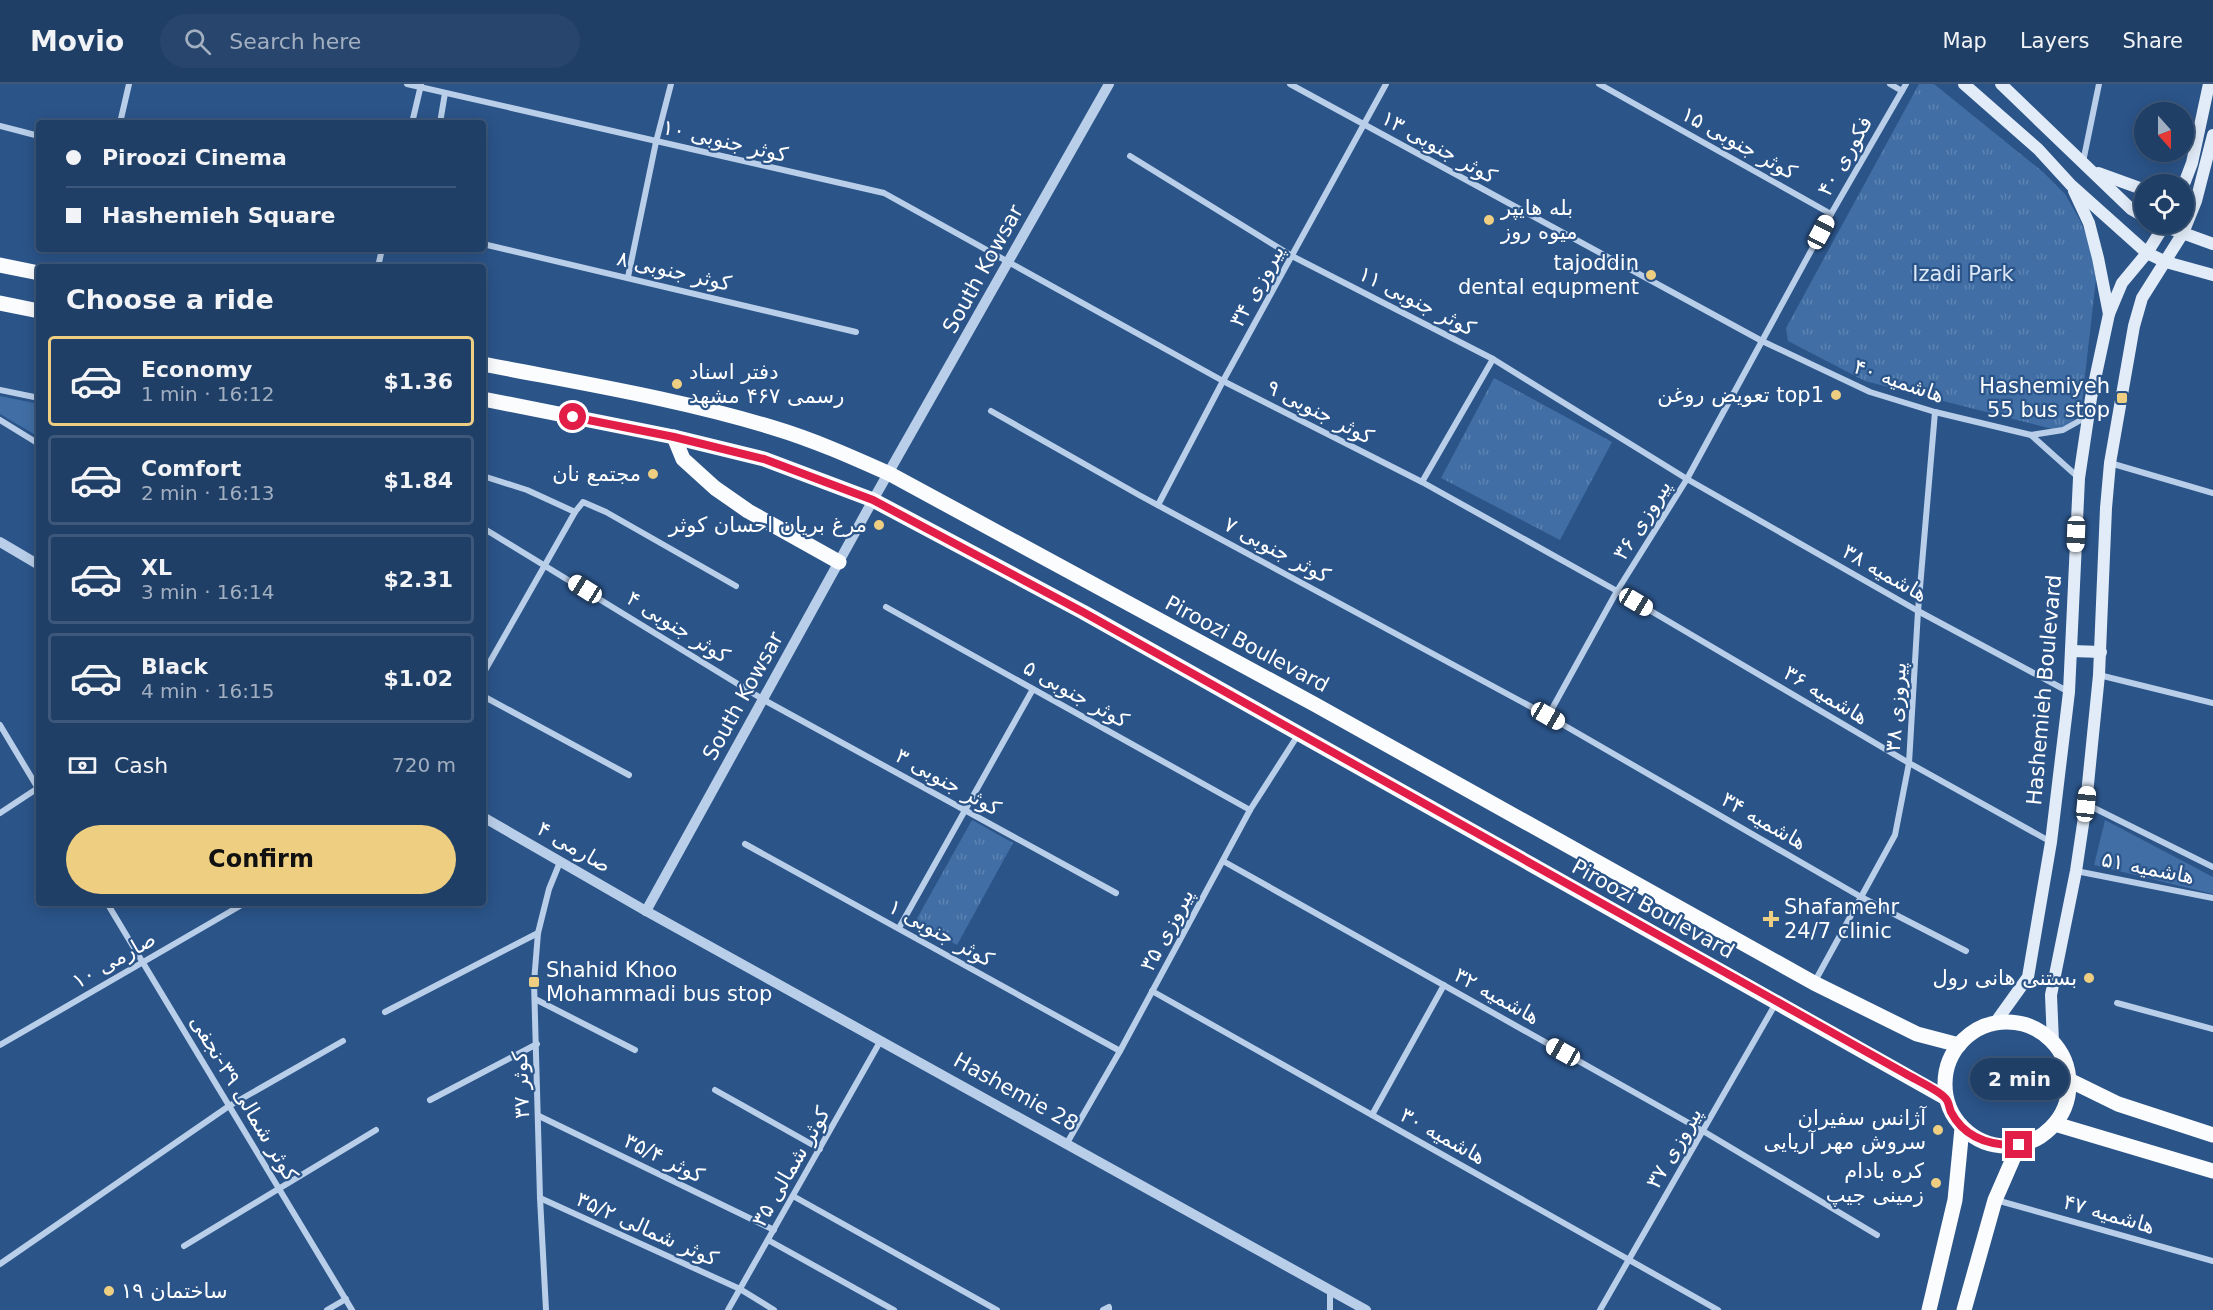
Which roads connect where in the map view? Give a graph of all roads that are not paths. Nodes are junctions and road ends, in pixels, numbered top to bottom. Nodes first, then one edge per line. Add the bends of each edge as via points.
1 (129, 84) edge
2 (407, 84) edge
3 (671, 84) edge
4 (1109, 84) edge
5 (1290, 84) edge
6 (1386, 84) edge
7 (1599, 84) edge
8 (1890, 84) edge
9 (1906, 84) edge
10 (1964, 84) edge
11 (2099, 84) edge
12 (2209, 84) edge
13 (2005, 85) edge
14 (421, 86) edge
15 (1902, 91) junction
16 (446, 93) junction
17 (121, 120) edge
18 (413, 120) edge
19 (441, 120) edge
20 (1364, 124) junction
21 (0, 126) edge
22 (36, 135) edge
23 (2213, 135) edge
24 (656, 142) junction
25 (1130, 156) dead end
26 (2210, 164) edge
27 (2086, 167) junction
28 (2188, 174) edge
29 (2071, 185) junction
30 (2134, 186) edge
31 (2194, 206) edge
32 (2134, 211) edge
33 (1831, 214) junction
34 (2157, 234) edge
35 (2182, 234) edge
36 (2186, 234) edge
37 (2213, 244) edge
38 (486, 245) edge
39 (2147, 253) junction
40 (1292, 256) junction
41 (1009, 262) junction
42 (2166, 262) junction
43 (0, 265) edge
44 (36, 272) edge
45 (2213, 274) edge
46 (628, 278) junction
47 (0, 303) edge
48 (36, 309) edge
49 (2109, 314) junction
50 (856, 332) dead end
51 (1762, 341) junction
52 (1493, 359) junction
53 (486, 365) edge
54 (1223, 381) junction
55 (0, 390) edge
56 (36, 397) edge
57 (486, 400) edge
58 (991, 411) dead end
59 (1935, 412) junction
60 (2088, 416) junction
61 (0, 420) edge
62 (2031, 435) junction
63 (674, 437) junction
64 (36, 442) edge
65 (2110, 463) junction
66 (890, 474) junction
67 (486, 478) edge
68 (2079, 478) junction
69 (1688, 479) junction
70 (1422, 483) junction
71 (2213, 493) edge
72 (873, 500) junction
73 (1158, 505) junction
74 (575, 512) junction
75 (486, 530) edge
76 (0, 542) edge
77 (839, 562) junction
78 (36, 563) edge
79 (545, 564) junction
80 (736, 586) dead end
81 (1617, 591) junction
82 (886, 607) dead end
83 (1918, 611) junction
84 (2072, 651) junction
85 (2102, 652) junction
86 (486, 669) edge
87 (2099, 675) junction
88 (1033, 688) junction
89 (2069, 692) junction
90 (486, 698) edge
91 (764, 700) junction
92 (2213, 703) edge
93 (1548, 716) junction
94 (0, 725) edge
95 (1299, 734) junction
96 (1909, 763) junction
97 (629, 775) dead end
98 (36, 786) edge
99 (36, 790) edge
100 (2086, 804) junction
101 (965, 810) junction
102 (1250, 810) junction
103 (0, 813) edge
104 (486, 819) edge
105 (2051, 843) junction
106 (746, 844) dead end
107 (1223, 861) junction
108 (560, 862) junction
109 (2213, 867) edge
110 (2076, 871) junction
111 (1116, 892) dead end
112 (1861, 897) junction
113 (2213, 898) edge
114 (109, 906) edge
115 (240, 906) edge
116 (646, 911) junction
117 (899, 928) junction
118 (538, 933) junction
119 (1966, 951) dead end
120 (143, 961) junction
121 (1814, 983) junction
122 (1444, 985) junction
123 (1152, 992) junction
124 (535, 999) junction
125 (1776, 1002) junction
126 (2117, 1003) dead end
127 (385, 1012) dead end
128 (1995, 1023) junction
129 (2213, 1029) edge
130 (881, 1040) junction
131 (343, 1041) dead end
132 (2053, 1042) junction
133 (537, 1044) junction
134 (1959, 1045) junction
135 (0, 1046) edge
136 (636, 1050) dead end
137 (1120, 1051) junction
138 (2069, 1080) junction
139 (715, 1090) dead end
140 (1946, 1098) junction
141 (430, 1100) dead end
142 (229, 1106) junction
143 (1372, 1115) junction
144 (539, 1116) junction
145 (2055, 1124) junction
146 (1962, 1128) junction
147 (376, 1130) dead end
148 (1703, 1131) junction
149 (2213, 1135) edge
150 (1067, 1143) junction
151 (2019, 1145) junction
152 (820, 1149) junction
153 (2213, 1171) edge
154 (279, 1188) junction
155 (793, 1196) junction
156 (540, 1198) junction
157 (1995, 1200) junction
158 (774, 1230) junction
159 (1877, 1235) dead end
160 (768, 1240) junction
161 (184, 1246) dead end
162 (1628, 1259) junction
163 (2213, 1260) edge
164 (0, 1264) edge
165 (740, 1289) junction
166 (1330, 1289) junction
167 (346, 1299) junction
168 (327, 1310) edge
169 (352, 1310) edge
170 (546, 1310) edge
171 (728, 1310) edge
172 (774, 1310) edge
173 (894, 1310) edge
174 (997, 1310) edge
175 (1330, 1310) edge
176 (1366, 1310) edge
177 (1600, 1310) edge
178 (1718, 1310) edge
179 (1929, 1310) edge
180 (1964, 1310) edge

1 - 17 street
2 - 14 street, کوثر جنوبی ۱۰
3 - 24 street
4 - 41 street, South Kowsar
5 - 20 street, کوثر جنوبی ۱۳
6 - 20 street, پیروزی ۳۴
7 - 33 street, کوثر جنوبی ۱۵
8 - 15 street
9 - 15 street, فکوری ۴۰
10 - 29 main road via 2038,149
11 - 27 street
12 - 28 main road
13 - 27 main road
14 - 16 street, کوثر جنوبی ۱۰
14 - 18 street
15 - 33 street, فکوری ۴۰
16 - 19 street
16 - 24 street, کوثر جنوبی ۱۰
20 - 40 street, پیروزی ۳۴
20 - 51 street, کوثر جنوبی ۱۳
21 - 22 street
23 - 26 main road
24 - 41 street, کوثر جنوبی ۱۰ via 884,193
24 - 46 street
25 - 40 street, کوثر جنوبی ۱۱
26 - 31 main road
27 - 30 main road
27 - 32 main road
29 - 39 main road
29 - 49 main road via 2089,223
33 - 51 street, فکوری ۴۰
34 - 39 main road, Hashemieh Boulevard
35 - 42 main road
36 - 37 main road
38 - 46 street, کوثر جنوبی ۸
39 - 42 main road
39 - 49 main road, Hashemieh Boulevard via 2122,283
40 - 52 street, کوثر جنوبی ۱۱
40 - 54 street, پیروزی ۳۴
41 - 54 street, کوثر جنوبی ۹
41 - 66 street, South Kowsar
42 - 45 main road
42 - 65 main road via 2142,298 2134,326
43 - 44 main road
46 - 50 street, کوثر جنوبی ۸
47 - 48 main road
49 - 60 main road, Hashemieh Boulevard
51 - 59 street, هاشمیه ۴۰ via 1870,392
51 - 69 street, پیروزی ۳۶
52 - 69 street, کوثر جنوبی ۱۱
52 - 70 street
53 - 66 main road, Piroozi Boulevard via 665,400 774,428
54 - 70 street, کوثر جنوبی ۹
54 - 73 street, پیروزی ۳۴
55 - 56 street
57 - 63 main road, Piroozi Boulevard
58 - 73 street, کوثر جنوبی ۷
59 - 62 street, هاشمیه ۴۰
59 - 83 street, پیروزی ۳۸
60 - 62 street, هاشمیه ۴۰ via 2063,430
60 - 68 main road, Hashemieh Boulevard
61 - 64 street
62 - 68 street, هاشمیه ۴۰
63 - 72 main road, Piroozi Boulevard via 764,459
63 - 77 main road via 683,459 715,488
65 - 71 street
65 - 85 main road
66 - 72 street, South Kowsar
66 - 121 main road, Piroozi Boulevard via 1314,704
67 - 74 street via 527,490
68 - 84 main road, Hashemieh Boulevard
69 - 81 street, پیروزی ۳۶
69 - 83 street, هاشمیه ۳۸
70 - 81 street, کوثر جنوبی ۹
72 - 77 street, South Kowsar
72 - 95 main road, Piroozi Boulevard
73 - 93 street, کوثر جنوبی ۷
74 - 79 street
74 - 80 street via 583,502 606,512
75 - 79 street, کوثر جنوبی ۴
76 - 78 street
77 - 91 street, South Kowsar
79 - 86 street
79 - 91 street, کوثر جنوبی ۴
81 - 93 street, پیروزی ۳۶
81 - 96 street, هاشمیه ۳۶
82 - 88 street, کوثر جنوبی ۵
83 - 89 street, هاشمیه ۳۸
83 - 96 street, پیروزی ۳۸
84 - 85 main road
84 - 89 main road, Hashemieh Boulevard
85 - 87 main road
87 - 92 street
87 - 100 main road
88 - 101 street
88 - 102 street, کوثر جنوبی ۵
89 - 105 main road, Hashemieh Boulevard
90 - 97 street
91 - 101 street, کوثر جنوبی ۳
91 - 116 street, South Kowsar
93 - 112 street, هاشمیه ۳۴
94 - 98 street
95 - 102 street, پیروزی ۳۵
95 - 125 main road, Piroozi Boulevard
96 - 105 street, هاشمیه ۳۶
96 - 112 street, پیروزی ۳۸ via 1895,835
99 - 103 street
100 - 109 street
100 - 110 main road
101 - 111 street, کوثر جنوبی ۳
101 - 117 street
102 - 107 street, پیروزی ۳۵
104 - 108 street, صارمی ۴
105 - 128 main road, Hashemieh Boulevard via 2028,976
106 - 117 street, کوثر جنوبی ۱
107 - 122 street, هاشمیه ۳۲
107 - 123 street, پیروزی ۳۵
108 - 116 street, صارمی ۴
108 - 118 street, کوثر ۳۷
110 - 113 street, هاشمیه ۵۱
110 - 132 main road via 2051,995
112 - 119 street, هاشمیه ۳۴
112 - 121 street, پیروزی ۳۸
114 - 120 street, کوثر شمالی ۳۹-نجفی
115 - 120 street, صارمی ۱۰
116 - 130 street, Hashemie 28
117 - 137 street, کوثر جنوبی ۱
118 - 124 street, کوثر ۳۷
118 - 127 street
120 - 135 street, صارمی ۱۰
120 - 142 street, کوثر شمالی ۳۹-نجفی
121 - 134 main road, Piroozi Boulevard via 1917,1034
122 - 143 street
122 - 148 street, هاشمیه ۳۲
123 - 137 street, پیروزی ۳۵
123 - 143 street, هاشمیه ۳۰
124 - 133 street, کوثر ۳۷
124 - 136 street
125 - 140 main road, Piroozi Boulevard
125 - 148 street, پیروزی ۳۷
126 - 129 street
128 - 132 main road via 2037,1029
128 - 134 main road via 1973,1032
130 - 150 street, Hashemie 28
130 - 152 street, کوثر شمالی ۳۵
131 - 142 street
132 - 138 main road via 2064,1060
133 - 141 street
133 - 144 street, کوثر ۳۷
134 - 140 main road via 1949,1061
137 - 150 street, پیروزی ۳۵
138 - 145 main road via 2068,1096
138 - 149 main road via 2118,1104
139 - 152 street
140 - 146 main road
142 - 154 street, کوثر شمالی ۳۹-نجفی
142 - 164 street
143 - 162 street, هاشمیه ۳۰
144 - 156 street, کوثر ۳۷
144 - 158 street, کوثر ۳۵/۴
145 - 151 main road via 2038,1138
145 - 153 main road
146 - 151 main road via 1978,1140 1997,1146
146 - 179 main road via 1955,1200
147 - 154 street
148 - 159 street, هاشمیه ۳۲
148 - 162 street, پیروزی ۳۷
150 - 166 street, Hashemie 28
151 - 157 main road
152 - 155 street, کوثر شمالی ۳۵
154 - 161 street
154 - 167 street, کوثر شمالی ۳۹-نجفی
155 - 158 street, کوثر شمالی ۳۵
155 - 174 street
156 - 165 street, کوثر شمالی ۳۵/۲
156 - 170 street, کوثر ۳۷
157 - 163 street, هاشمیه ۴۷
157 - 180 main road
158 - 160 street, کوثر شمالی ۳۵
160 - 165 street, کوثر شمالی ۳۵
160 - 173 street
162 - 177 street, پیروزی ۳۷
162 - 178 street, هاشمیه ۳۰
165 - 171 street, کوثر شمالی ۳۵
165 - 172 street, کوثر شمالی ۳۵/۲
166 - 175 street
166 - 176 street, Hashemie 28
167 - 168 street
167 - 169 street, کوثر شمالی ۳۹-نجفی

